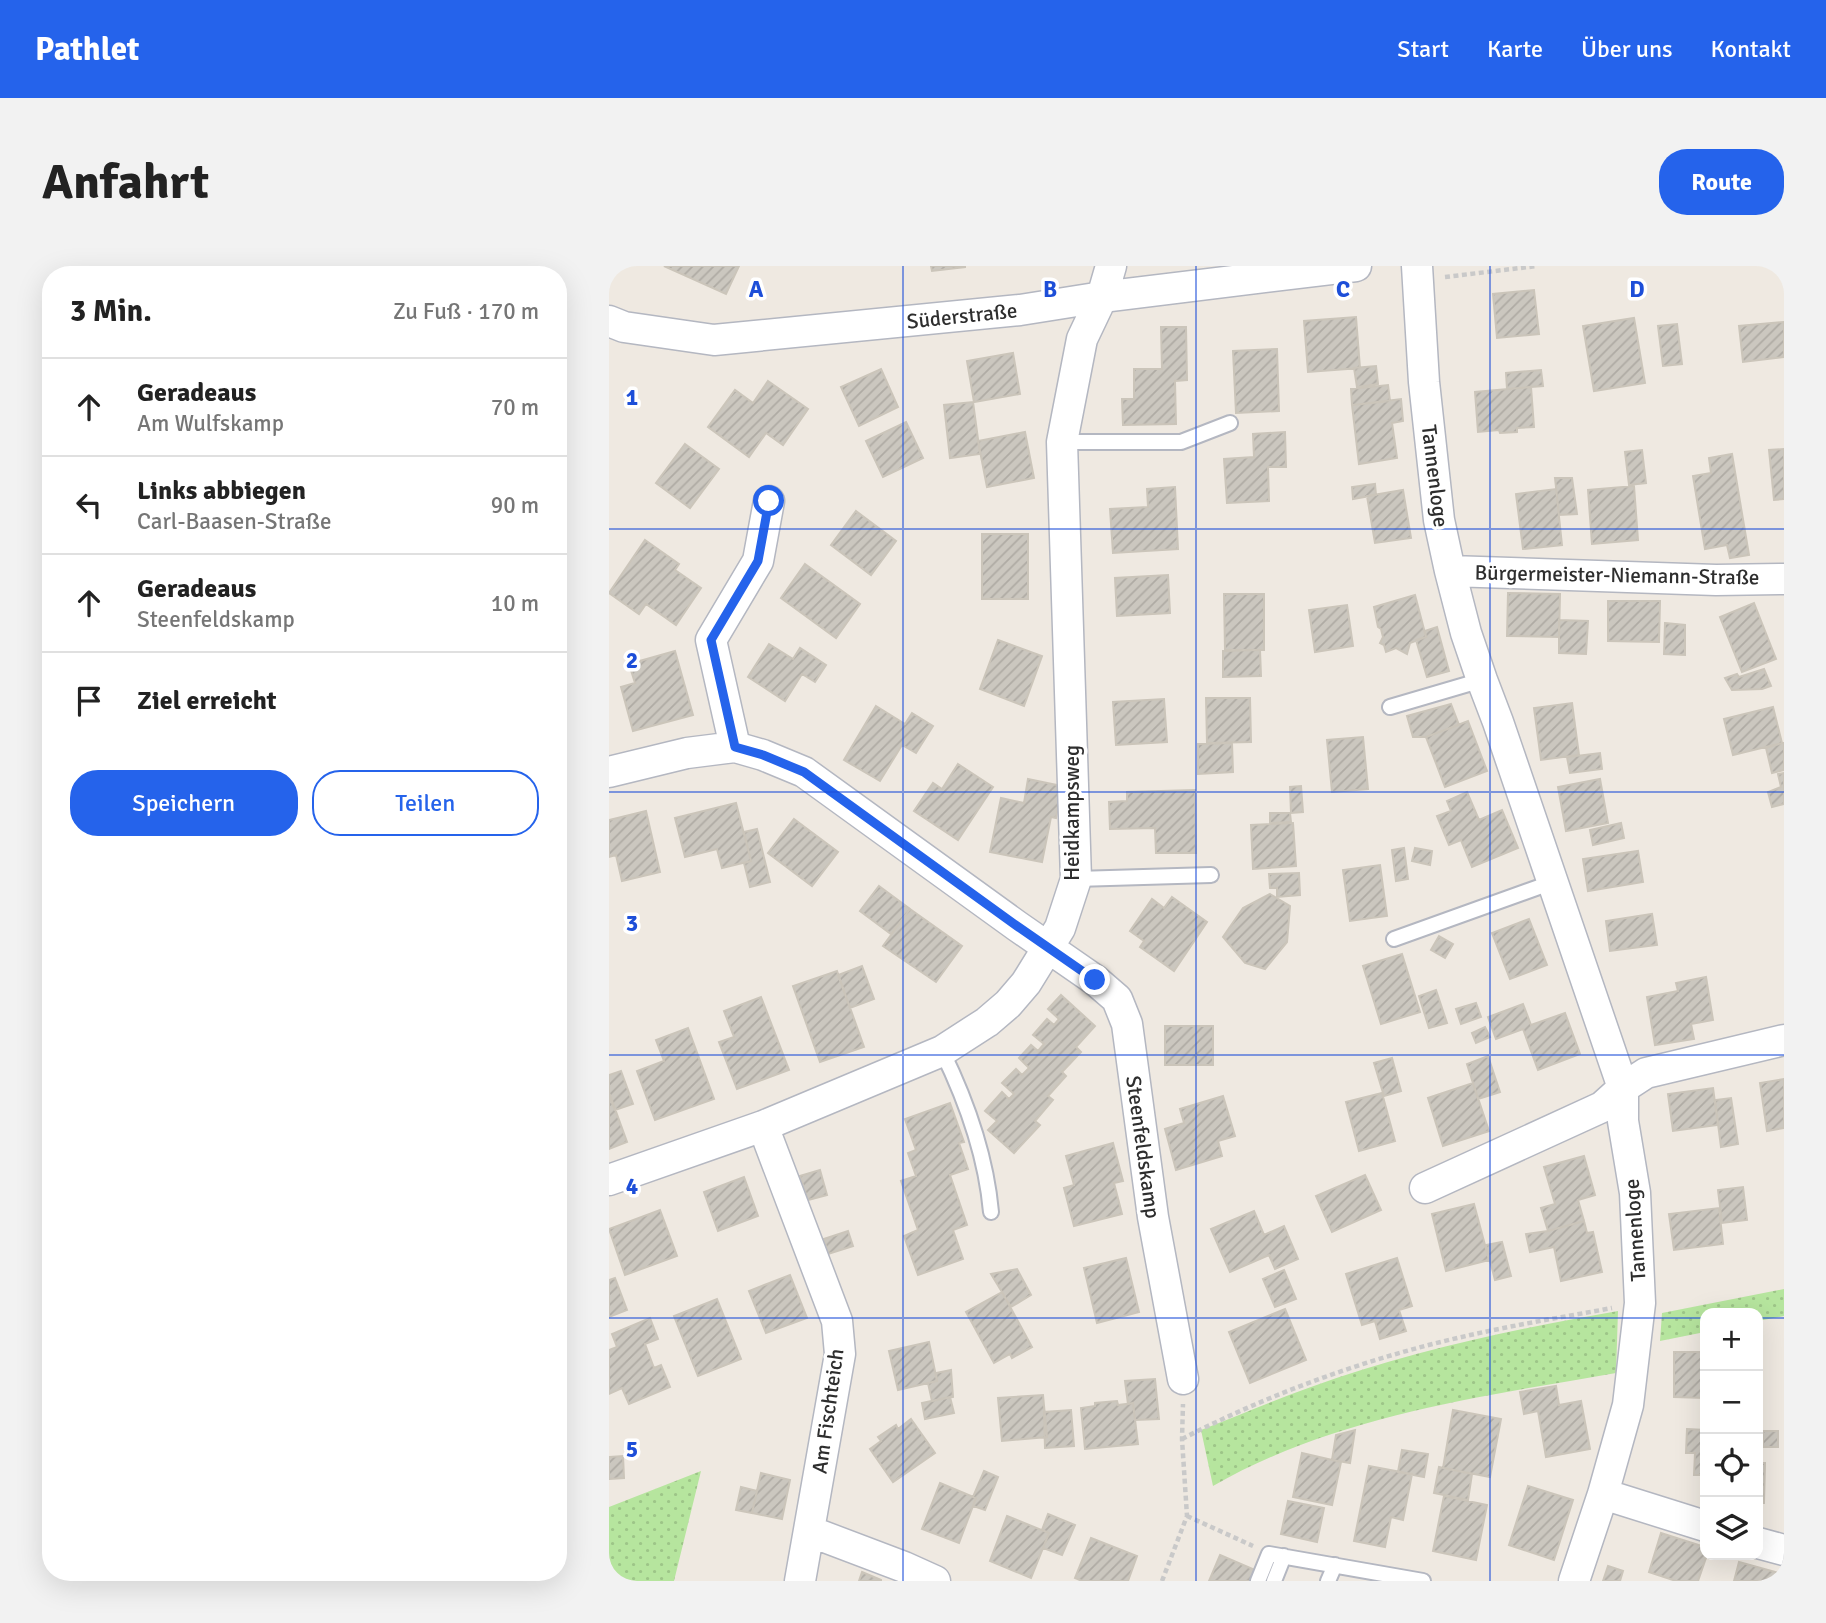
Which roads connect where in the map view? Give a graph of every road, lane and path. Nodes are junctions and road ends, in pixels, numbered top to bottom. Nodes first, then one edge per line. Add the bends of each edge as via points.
1 (1111, 266) edge
2 (1356, 266) edge
3 (1417, 266) edge
4 (1102, 297) junction
5 (609, 321) edge
6 (1230, 423) dead end
7 (1062, 442) junction
8 (769, 501) dead end
9 (1450, 571) junction
10 (1784, 579) edge
11 (1482, 680) junction
12 (1390, 707) dead end
13 (735, 747) junction
14 (609, 772) edge
15 (1211, 875) dead end
16 (1076, 879) junction
17 (1553, 882) junction
18 (1394, 939) dead end
19 (1049, 948) junction
20 (1784, 1040) edge
21 (942, 1051) junction
22 (1623, 1088) junction
23 (763, 1126) junction
24 (609, 1180) edge
25 (1425, 1188) dead end
26 (992, 1212) dead end
27 (1640, 1303) junction
28 (1183, 1379) joint
29 (1182, 1439) junction
30 (1603, 1494) junction
31 (1187, 1516) junction
32 (1700, 1524) edge
33 (809, 1531) junction
34 (1763, 1544) edge
35 (1784, 1550) edge
36 (1276, 1555) junction
37 (1335, 1565) junction
38 (800, 1581) edge
39 (935, 1581) edge
40 (1162, 1581) edge
41 (1258, 1581) edge
42 (1274, 1581) edge
43 (1328, 1581) edge
44 (1423, 1581) edge
45 (1574, 1581) edge

1 - 4 street, Heidkampsweg
2 - 4 street, Süderstraße
3 - 9 street, Tannenloge via 1423,382 1439,520
4 - 5 street, Süderstraße via 1020,310 715,340
4 - 7 street, Heidkampsweg via 1082,339
6 - 7 lane via 1181,442
7 - 16 street, Heidkampsweg
8 - 13 street via 758,561 711,640
9 - 10 street, Bürgermeister-Niemann-Straße
9 - 11 street, Tannenloge
11 - 12 lane
11 - 17 street, Tannenloge
13 - 14 street
13 - 19 street, Steenfeldskamp via 804,772
15 - 16 lane
16 - 19 street, Heidkampsweg
17 - 18 lane
17 - 22 street, Tannenloge
19 - 21 street, Heidkampsweg via 1008,1004
19 - 28 street, Steenfeldskamp via 1117,999 1127,1024 1153,1217
20 - 22 street via 1646,1073
21 - 23 street, Heidkampsweg
21 - 26 lane via 974,1128
22 - 25 street via 1602,1107
22 - 27 street, Tannenloge via 1623,1121 1635,1193
23 - 24 street, Heidkampsweg
23 - 33 street, Am Fischteich via 837,1321 840,1354
27 - 29 path via 1465,1336 1381,1360 1295,1387
27 - 30 street, Tannenloge via 1628,1405
28 - 29 path
29 - 31 path
30 - 32 street
30 - 45 street, Tannenloge
31 - 36 path
31 - 40 path
33 - 38 street, Am Fischteich
33 - 39 street
34 - 35 street
36 - 37 lane
36 - 41 lane
36 - 42 lane
37 - 43 lane
37 - 44 lane

